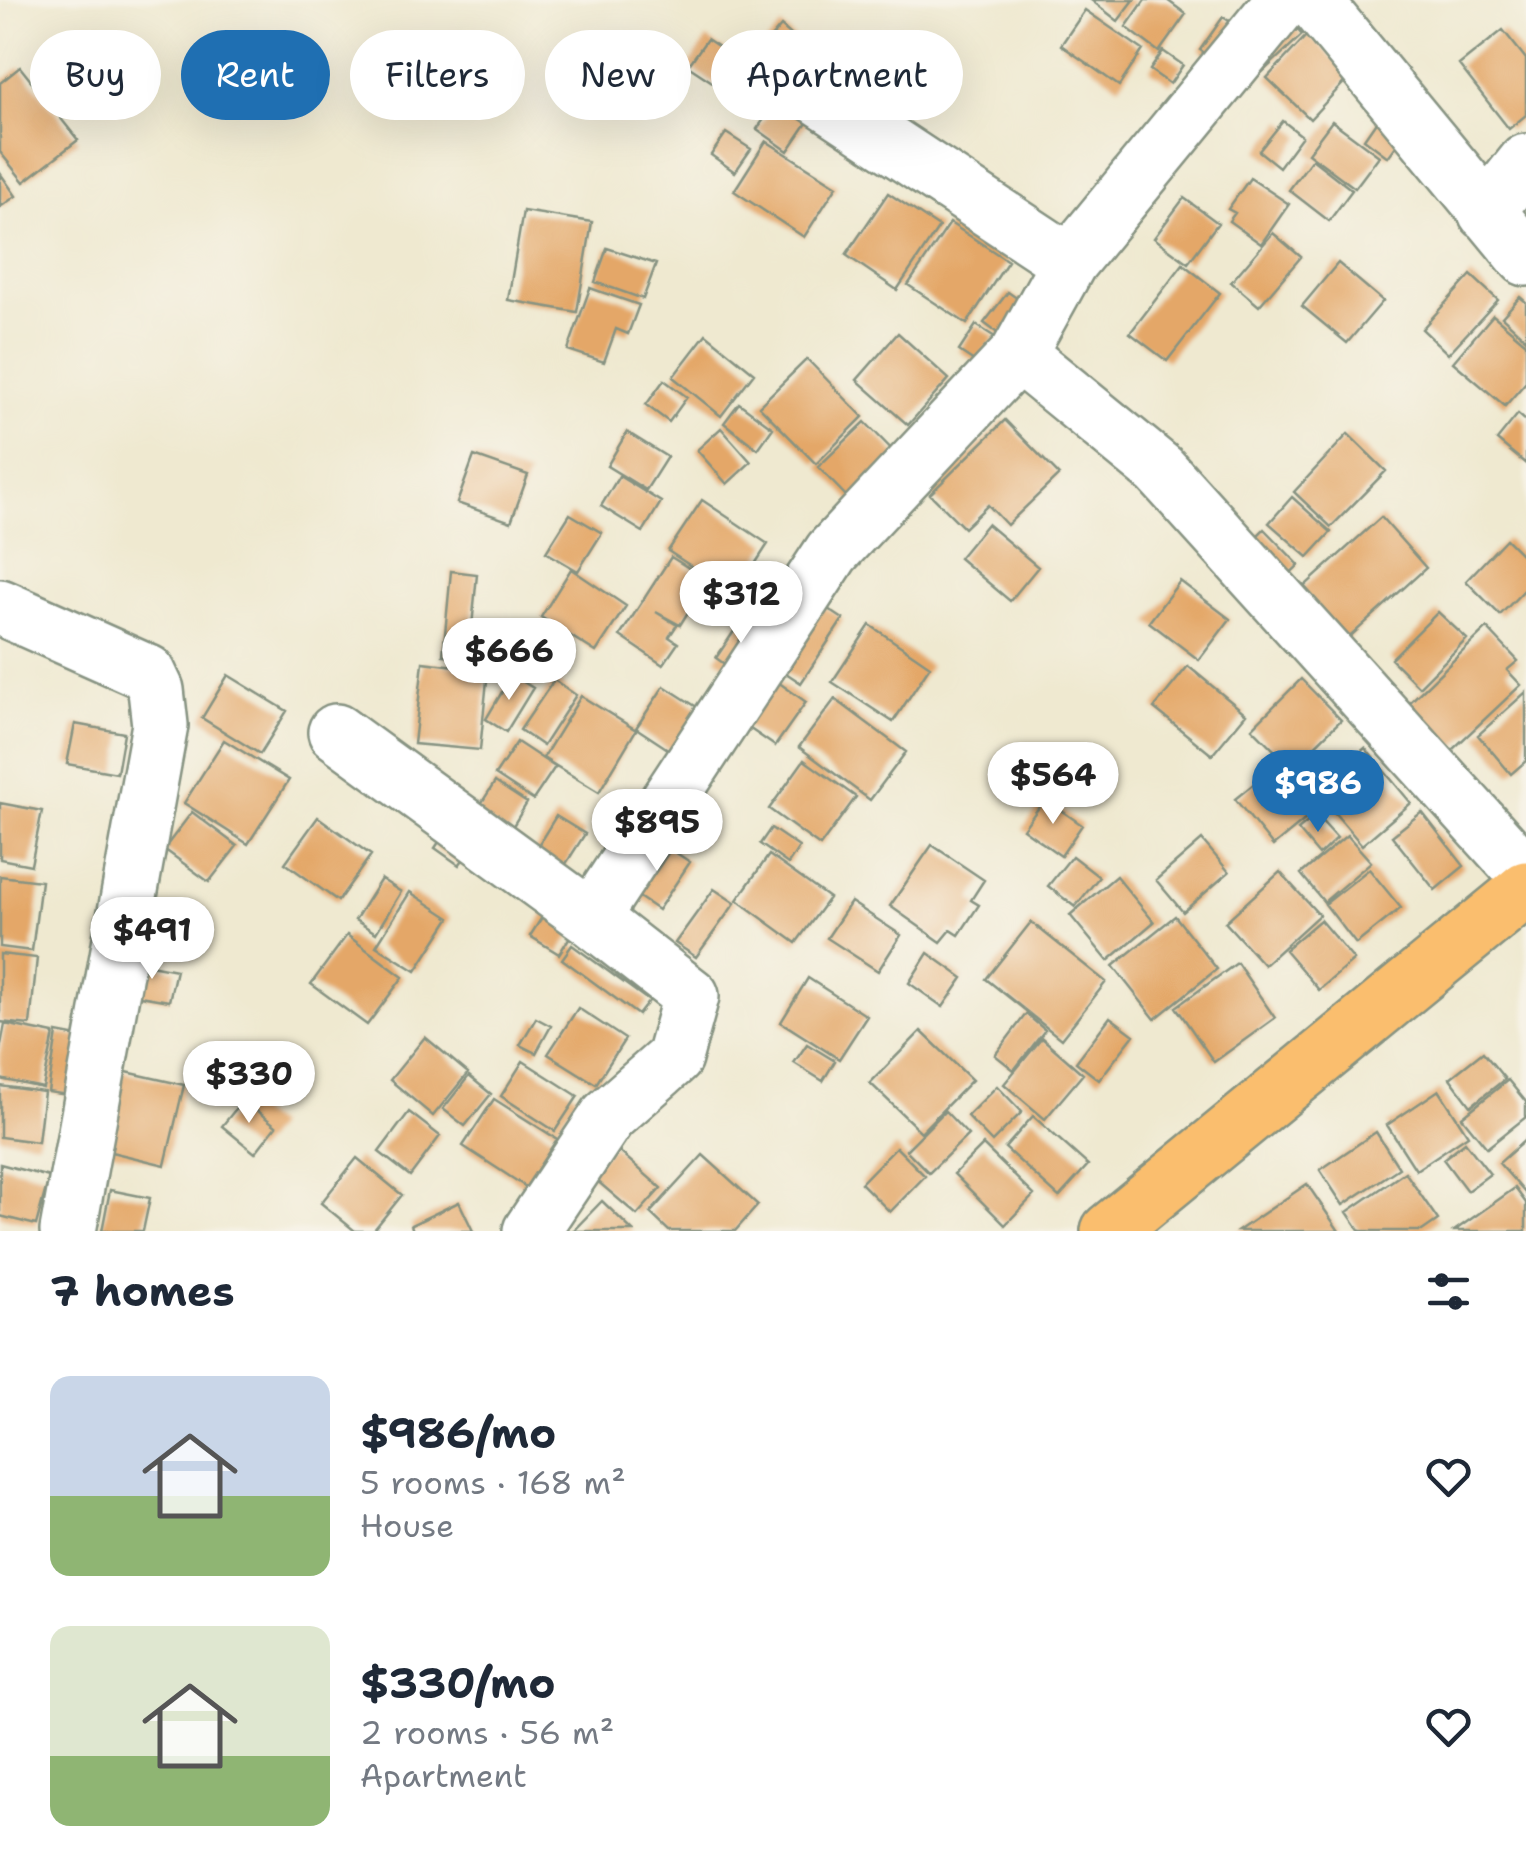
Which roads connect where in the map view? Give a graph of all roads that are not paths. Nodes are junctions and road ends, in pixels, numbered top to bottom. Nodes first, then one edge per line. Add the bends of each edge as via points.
1 (1284, 0) edge
2 (1312, 0) edge
3 (852, 120) edge
4 (1526, 162) edge
5 (1486, 212) junction
6 (1526, 258) edge
7 (1068, 262) junction
8 (1018, 354) junction
9 (0, 607) edge
10 (336, 732) dead end
11 (1526, 874) edge
12 (1526, 890) edge
13 (591, 918) junction
14 (68, 1231) edge
15 (531, 1231) edge
16 (1109, 1231) edge

1 - 7 street
2 - 5 street
3 - 7 street
4 - 5 street
5 - 6 street
7 - 8 street
8 - 11 street via 1160,470
8 - 13 street via 832,552
9 - 14 street via 148,673 160,725
10 - 13 street
12 - 16 main road
13 - 15 street via 691,996 674,1058 608,1116

